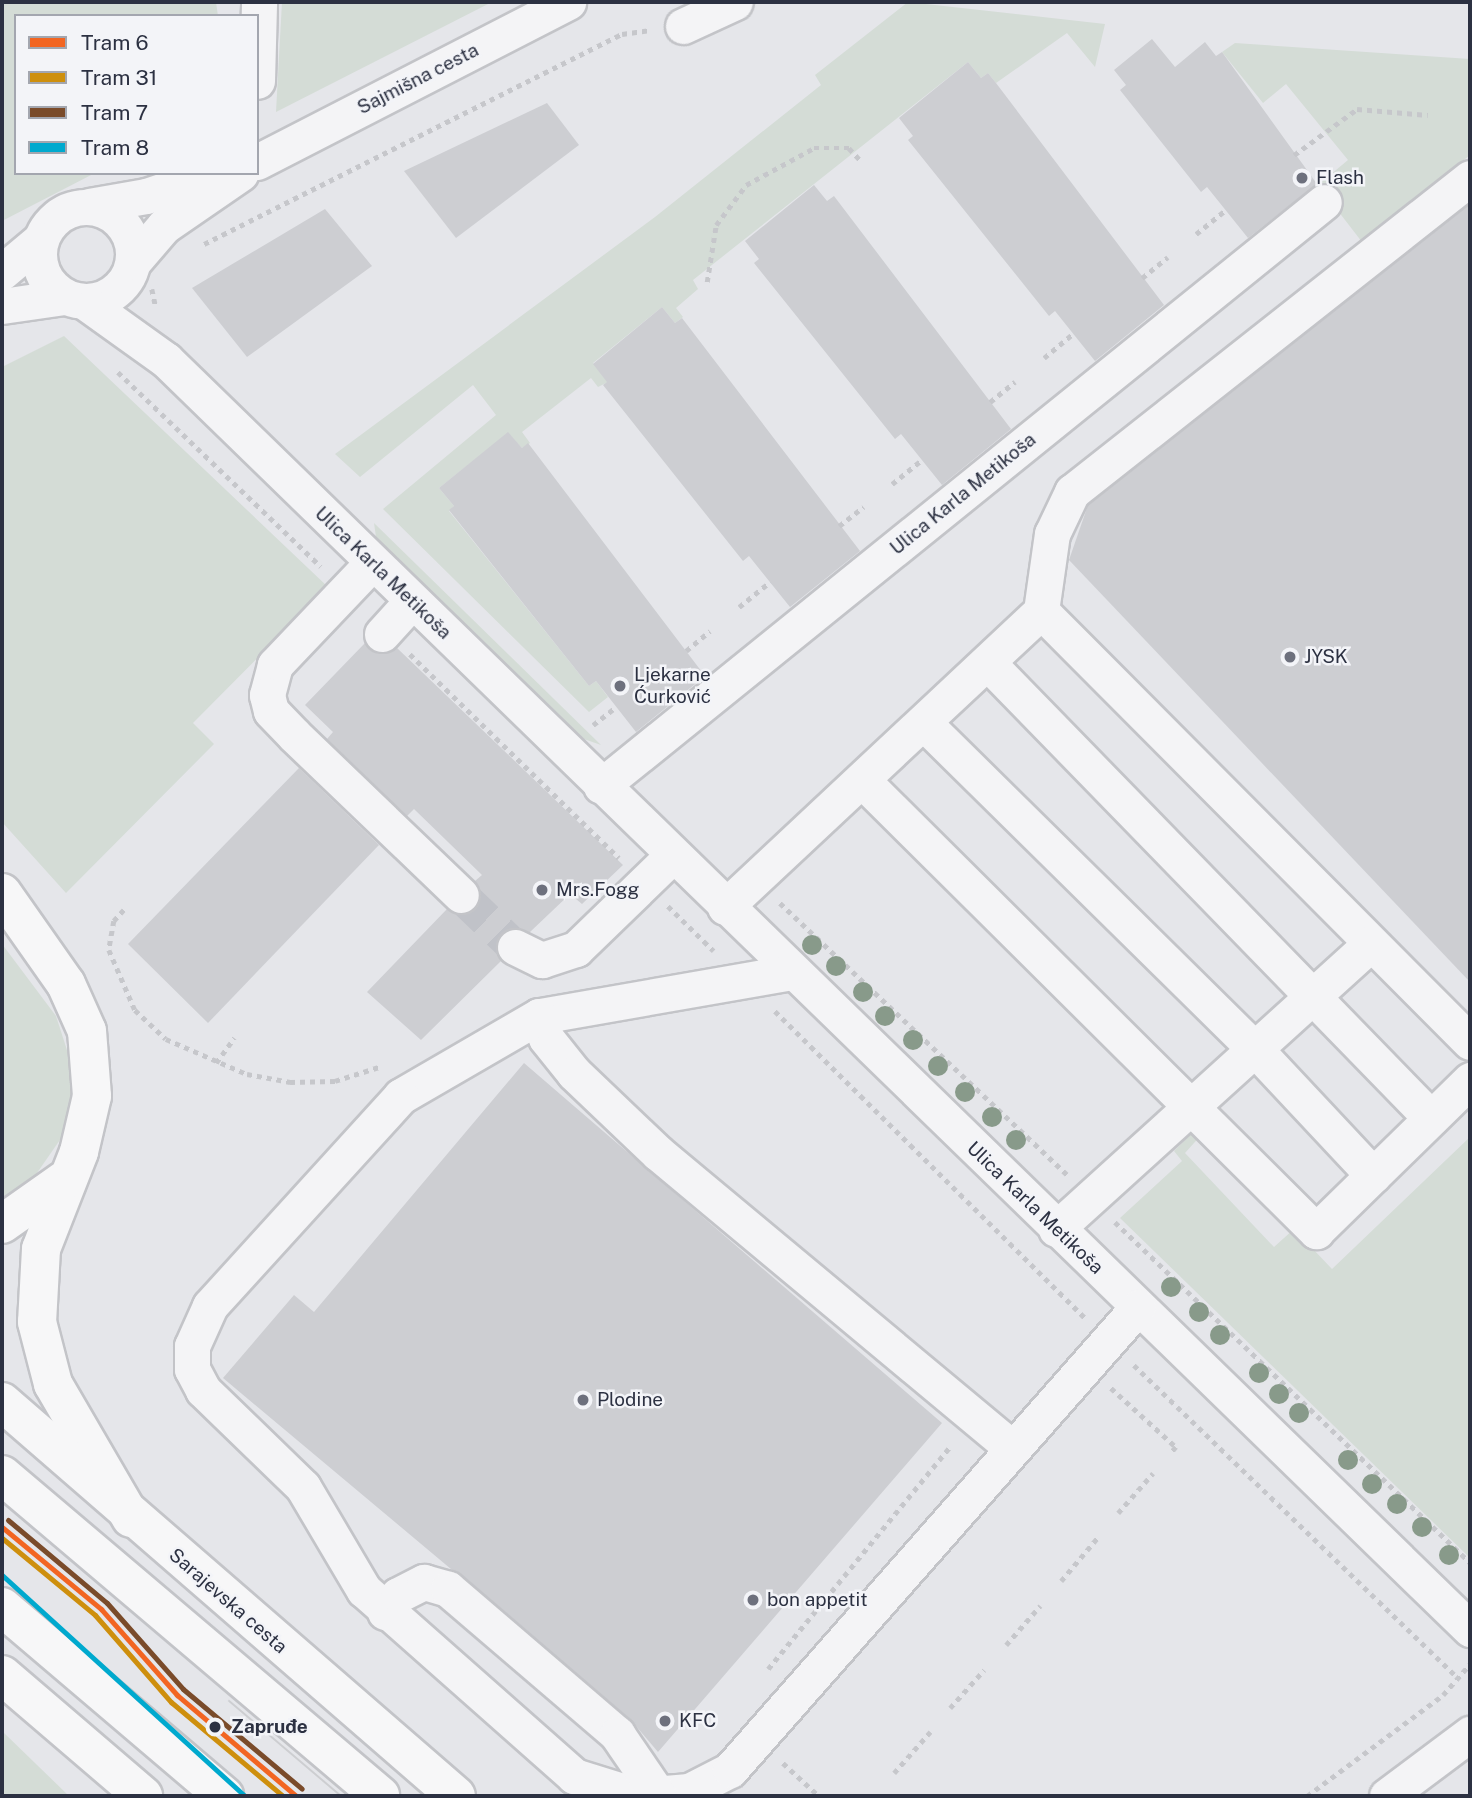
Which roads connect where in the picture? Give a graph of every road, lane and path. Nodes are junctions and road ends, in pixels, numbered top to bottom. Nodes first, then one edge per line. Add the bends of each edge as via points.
1 (568, 2) edge
2 (735, 2) edge
3 (683, 26) dead end
4 (622, 34) dead end
5 (1428, 115) dead end
6 (1294, 155) dead end
7 (259, 160) edge
8 (861, 161) dead end
9 (209, 175) edge
10 (237, 175) edge
11 (1470, 178) edge
12 (1324, 202) dead end
13 (89, 206) junction
14 (1226, 211) dead end
15 (1196, 234) dead end
16 (40, 240) junction
17 (206, 243) dead end
18 (1168, 257) dead end
19 (131, 269) junction
20 (2, 272) edge
21 (1142, 278) dead end
22 (707, 282) dead end
23 (75, 299) junction
24 (2, 306) edge
25 (1073, 334) dead end
26 (1044, 358) dead end
27 (166, 360) junction
28 (112, 366) dead end
29 (1015, 382) dead end
30 (990, 402) dead end
31 (922, 460) dead end
32 (892, 484) dead end
33 (863, 507) dead end
34 (839, 526) dead end
35 (372, 563) junction
36 (770, 582) dead end
37 (346, 592) junction
38 (411, 602) junction
39 (739, 607) dead end
40 (1041, 611) junction
41 (710, 631) dead end
42 (384, 632) joint
43 (686, 652) dead end
44 (988, 663) junction
45 (616, 707) dead end
46 (925, 724) junction
47 (593, 726) dead end
48 (863, 781) junction
49 (601, 786) junction
50 (672, 856) junction
51 (645, 883) junction
52 (2, 893) edge
53 (461, 895) tunnel mouth
54 (771, 896) dead end
55 (725, 907) junction
56 (124, 910) dead end
57 (1371, 943) junction
58 (515, 947) tunnel mouth
59 (792, 972) junction
60 (743, 979) junction
61 (1313, 995) junction
62 (539, 1016) junction
63 (234, 1038) dead end
64 (1470, 1042) edge
65 (1255, 1049) junction
66 (391, 1062) dead end
67 (216, 1063) junction
68 (1470, 1080) edge
69 (1196, 1105) junction
70 (1431, 1118) junction
71 (1373, 1175) junction
72 (1071, 1178) dead end
73 (63, 1181) junction
74 (1113, 1220) dead end
75 (2, 1224) edge
76 (1056, 1229) junction
77 (1083, 1297) dead end
78 (1074, 1307) junction
79 (1138, 1307) junction
80 (1089, 1322) dead end
81 (1122, 1354) dead end
82 (1104, 1379) dead end
83 (2, 1402) edge
84 (950, 1447) dead end
85 (1011, 1447) junction
86 (1172, 1452) dead end
87 (1153, 1473) dead end
88 (2, 1475) edge
89 (1118, 1513) dead end
90 (131, 1518) junction
91 (1098, 1537) dead end
92 (1470, 1563) edge
93 (1061, 1581) dead end
94 (1040, 1606) dead end
95 (2, 1607) edge
96 (386, 1612) junction
97 (1470, 1629) edge
98 (1006, 1645) dead end
99 (1467, 1666) dead end
100 (984, 1670) dead end
101 (2, 1675) edge
102 (1455, 1675) junction
103 (760, 1679) dead end
104 (950, 1708) dead end
105 (930, 1732) dead end
106 (1470, 1734) edge
107 (779, 1749) dead end
108 (894, 1773) dead end
109 (658, 1794) junction
110 (143, 1796) edge
111 (224, 1796) edge
112 (380, 1796) edge
113 (456, 1796) edge
114 (819, 1796) edge
115 (1307, 1796) edge
116 (1387, 1796) edge

1 - 7 street, Sajmišna cesta
2 - 3 street
4 - 17 path
5 - 6 path via 1357,109
8 - 22 path via 849,148 814,148 746,186 716,225
9 - 13 street via 146,197
10 - 19 street, Sajmišna cesta via 164,226
11 - 40 street via 1072,492 1052,534
12 - 49 street, Ulica Karla Metikoša
13 - 16 street via 59,215
13 - 19 street via 118,218 133,246
14 - 15 path
16 - 20 street
16 - 23 street via 42,272
18 - 21 path
19 - 23 street via 105,298
19 - 27 street, Ulica Karla Metikoša via 133,300
23 - 24 street
23 - 27 street, Ulica Karla Metikoša
25 - 26 path
27 - 35 street, Ulica Karla Metikoša
28 - 37 path
29 - 30 path
31 - 32 path
33 - 34 path
35 - 37 street
35 - 38 street, Ulica Karla Metikoša
36 - 39 path
37 - 53 street via 275,664 266,679 271,711
38 - 42 street
38 - 49 street, Ulica Karla Metikoša
40 - 44 street
40 - 57 street
41 - 43 path
42 - 51 path
44 - 46 street
44 - 61 street
45 - 47 path
46 - 48 street
46 - 65 street
48 - 55 street
48 - 69 street
49 - 50 street, Ulica Karla Metikoša
50 - 51 street
50 - 55 street, Ulica Karla Metikoša
51 - 58 street via 576,949 542,960
51 - 60 path
52 - 73 main road via 66,984 87,1031 92,1096 79,1152
54 - 72 path
55 - 59 street, Ulica Karla Metikoša
56 - 67 path via 114,921 109,950 135,1010 166,1039
57 - 61 street
57 - 64 street
59 - 60 street
59 - 76 street, Ulica Karla Metikoša
60 - 62 street
60 - 78 path
61 - 65 street
61 - 70 street
62 - 85 street via 546,1038 574,1073 658,1153
62 - 96 street via 401,1096 210,1306 192,1346 192,1369 203,1390 303,1487 364,1590
63 - 67 path
65 - 69 street
65 - 71 street
66 - 67 path via 335,1081 290,1082
68 - 70 street
69 - 71 street via 1316,1231
69 - 76 street
70 - 71 street
73 - 75 main road
73 - 90 main road via 36,1286 43,1355 68,1414
74 - 92 path
76 - 79 street, Ulica Karla Metikoša
77 - 78 path
78 - 80 path
79 - 85 street
79 - 97 street, Ulica Karla Metikoša
81 - 102 path
82 - 86 path via 1176,1447
83 - 90 main road, Sarajevska cesta
84 - 103 path
85 - 109 street via 747,1754 711,1783
87 - 89 path
88 - 112 main road
90 - 113 main road, Sarajevska cesta
91 - 93 path
94 - 98 path
95 - 111 main road
96 - 109 street via 574,1776 601,1787
96 - 109 street via 398,1595 424,1582 449,1589 617,1734
99 - 102 path
100 - 104 path
101 - 110 main road
102 - 115 path via 1444,1695
105 - 108 path
106 - 116 street
107 - 114 path via 780,1760

